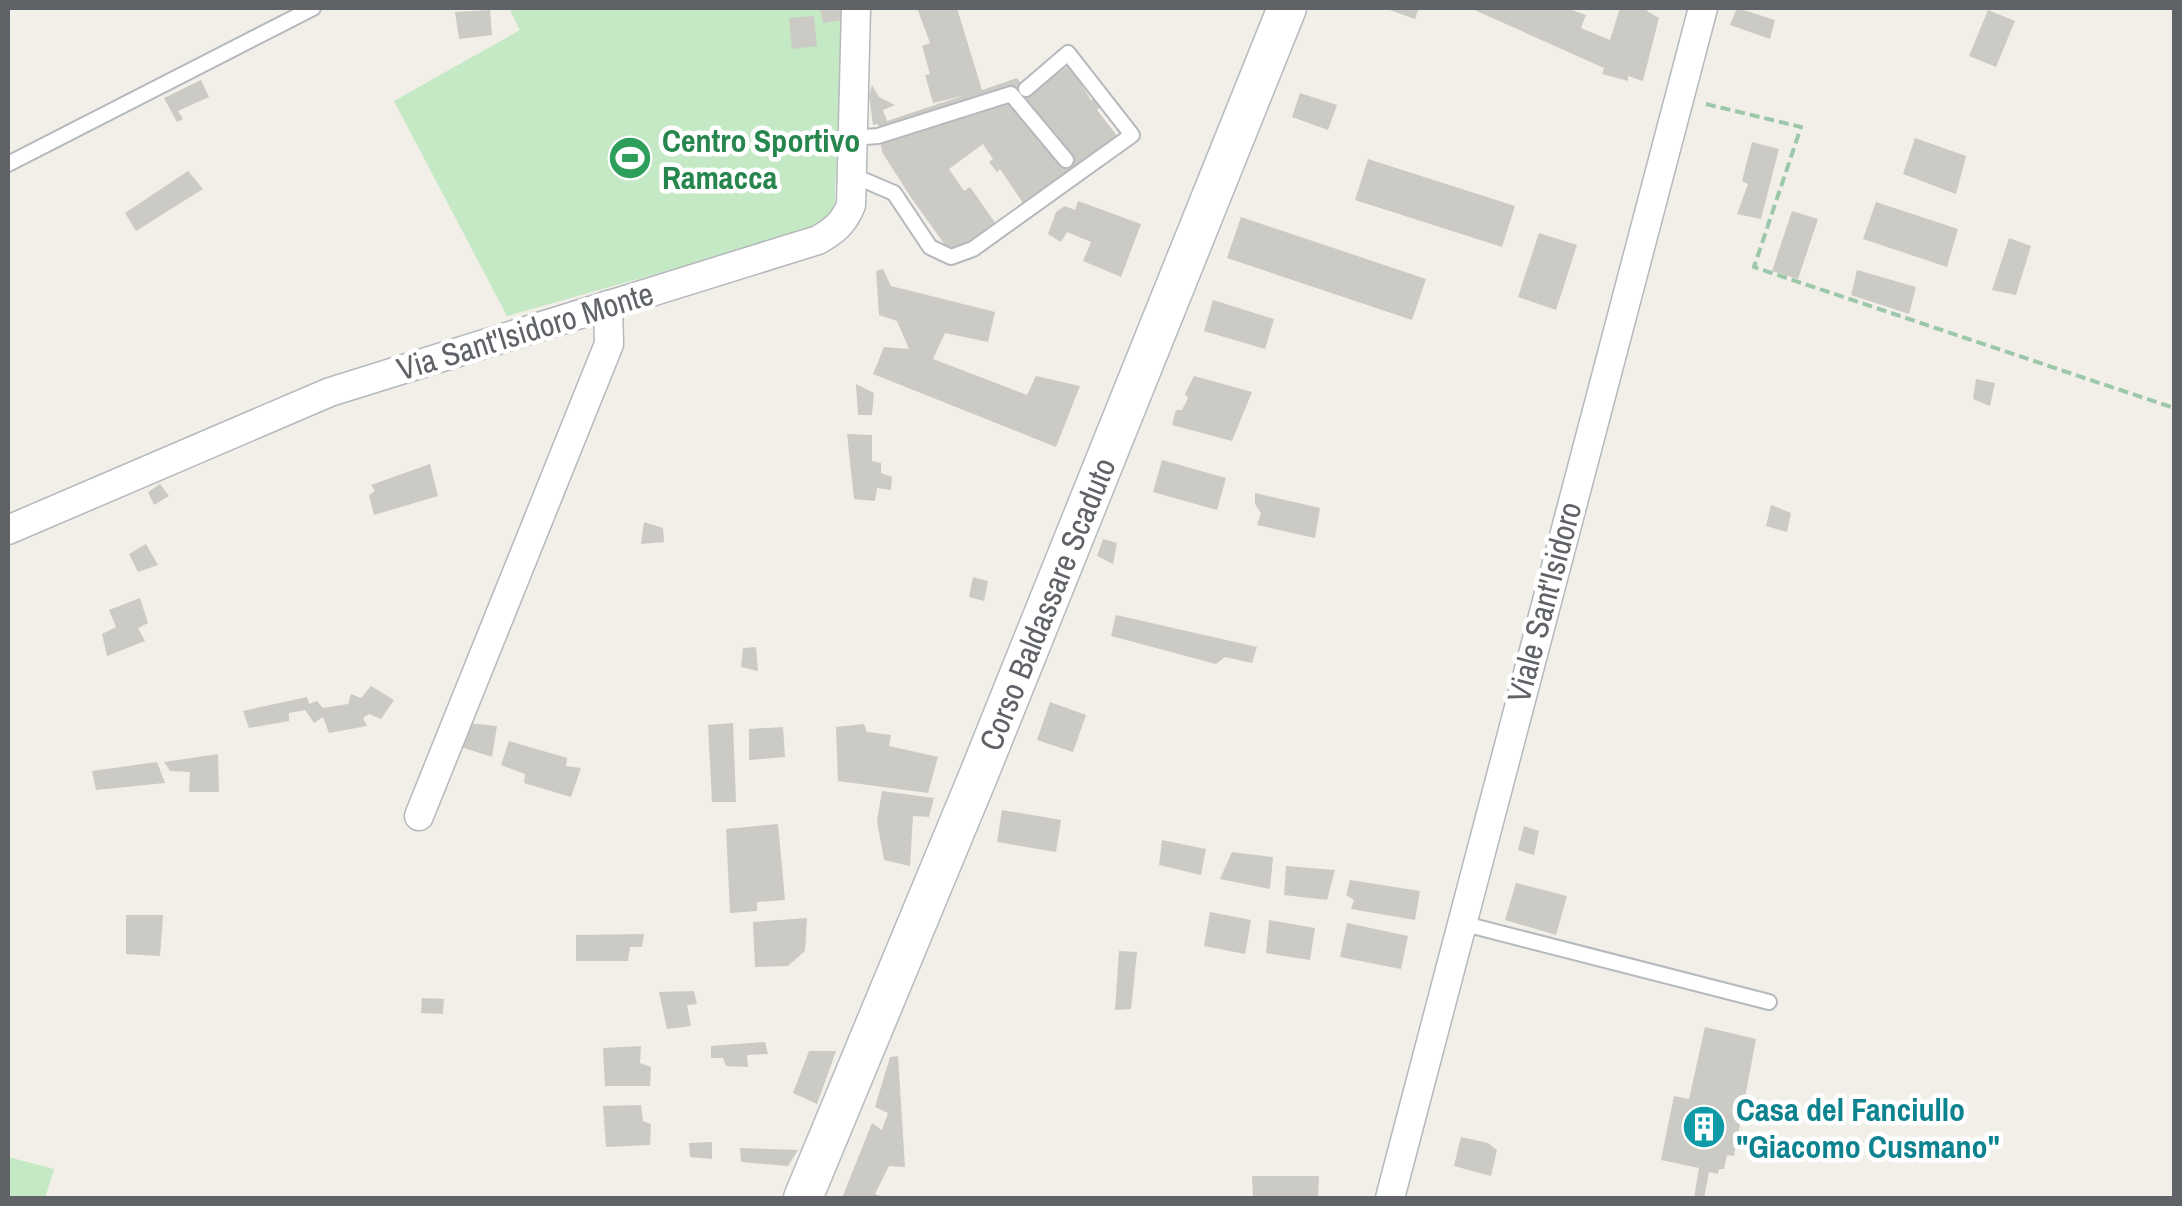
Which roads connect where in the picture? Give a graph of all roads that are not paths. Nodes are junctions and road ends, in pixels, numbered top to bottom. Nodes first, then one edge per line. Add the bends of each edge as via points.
1 (313, 8) edge
2 (856, 8) edge
3 (1287, 8) edge
4 (1703, 8) edge
5 (1030, 88) dead end
6 (852, 138) junction
7 (1066, 160) dead end
8 (8, 164) edge
9 (852, 176) junction
10 (608, 305) junction
11 (8, 530) edge
12 (420, 816) dead end
13 (1460, 923) junction
14 (1769, 1002) dead end
15 (803, 1198) edge
16 (1390, 1198) edge

1 - 8 lane
2 - 6 street, Via Sant'Isidoro Monte
3 - 15 street, Corso Baldassare Scaduto
4 - 13 street, Viale Sant'Isidoro
5 - 9 lane via 1068,54 1132,135 973,250 951,256 930,247 894,193
6 - 7 lane via 878,136 1011,94
6 - 9 street, Via Sant'Isidoro Monte
9 - 10 street, Via Sant'Isidoro Monte via 846,218 818,240
10 - 11 street, Via Sant'Isidoro Monte via 330,392
10 - 12 street via 610,344
13 - 14 lane
13 - 16 street, Viale Sant'Isidoro

